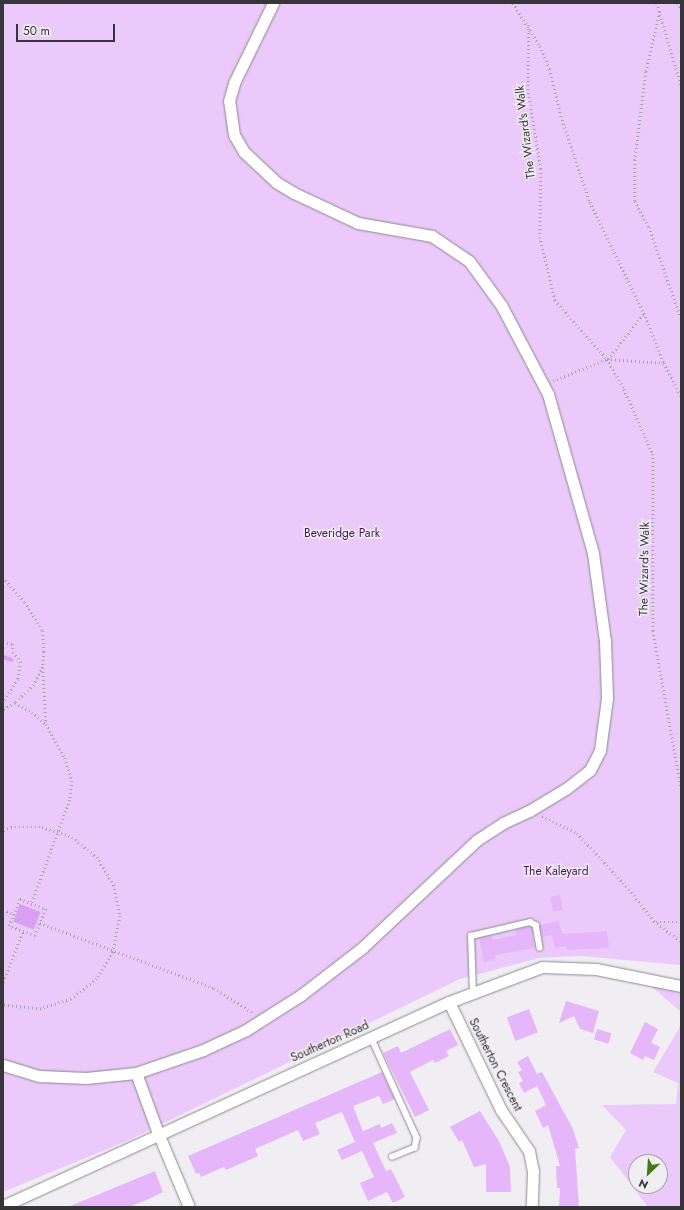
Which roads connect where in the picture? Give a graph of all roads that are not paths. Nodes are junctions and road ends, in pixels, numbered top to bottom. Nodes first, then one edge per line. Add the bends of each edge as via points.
1 (272, 3) edge
2 (540, 948) dead end
3 (681, 986) edge
4 (473, 993) junction
5 (449, 1002) junction
6 (371, 1037) junction
7 (3, 1066) edge
8 (136, 1073) junction
9 (158, 1133) junction
10 (393, 1157) dead end
11 (3, 1206) edge
12 (190, 1207) edge
13 (532, 1207) edge

1 - 8 street via 234,83 229,101 234,135 244,152 276,182 294,193 358,223 432,236 469,262 501,305 543,385 593,553 605,641 607,698 600,750 590,770 567,788 477,840 363,947 301,995 203,1050
2 - 4 lane via 536,925 530,922 471,936
3 - 4 street, Southerton Road via 596,969 542,967
4 - 5 street, Southerton Road
5 - 6 street, Southerton Road
5 - 13 street, Southerton Crescent via 501,1110 528,1151 533,1172
6 - 9 street, Southerton Road
6 - 10 lane via 417,1138 415,1148
7 - 8 street via 40,1076 86,1078
8 - 9 street
9 - 11 street, Southerton Road
9 - 12 street

